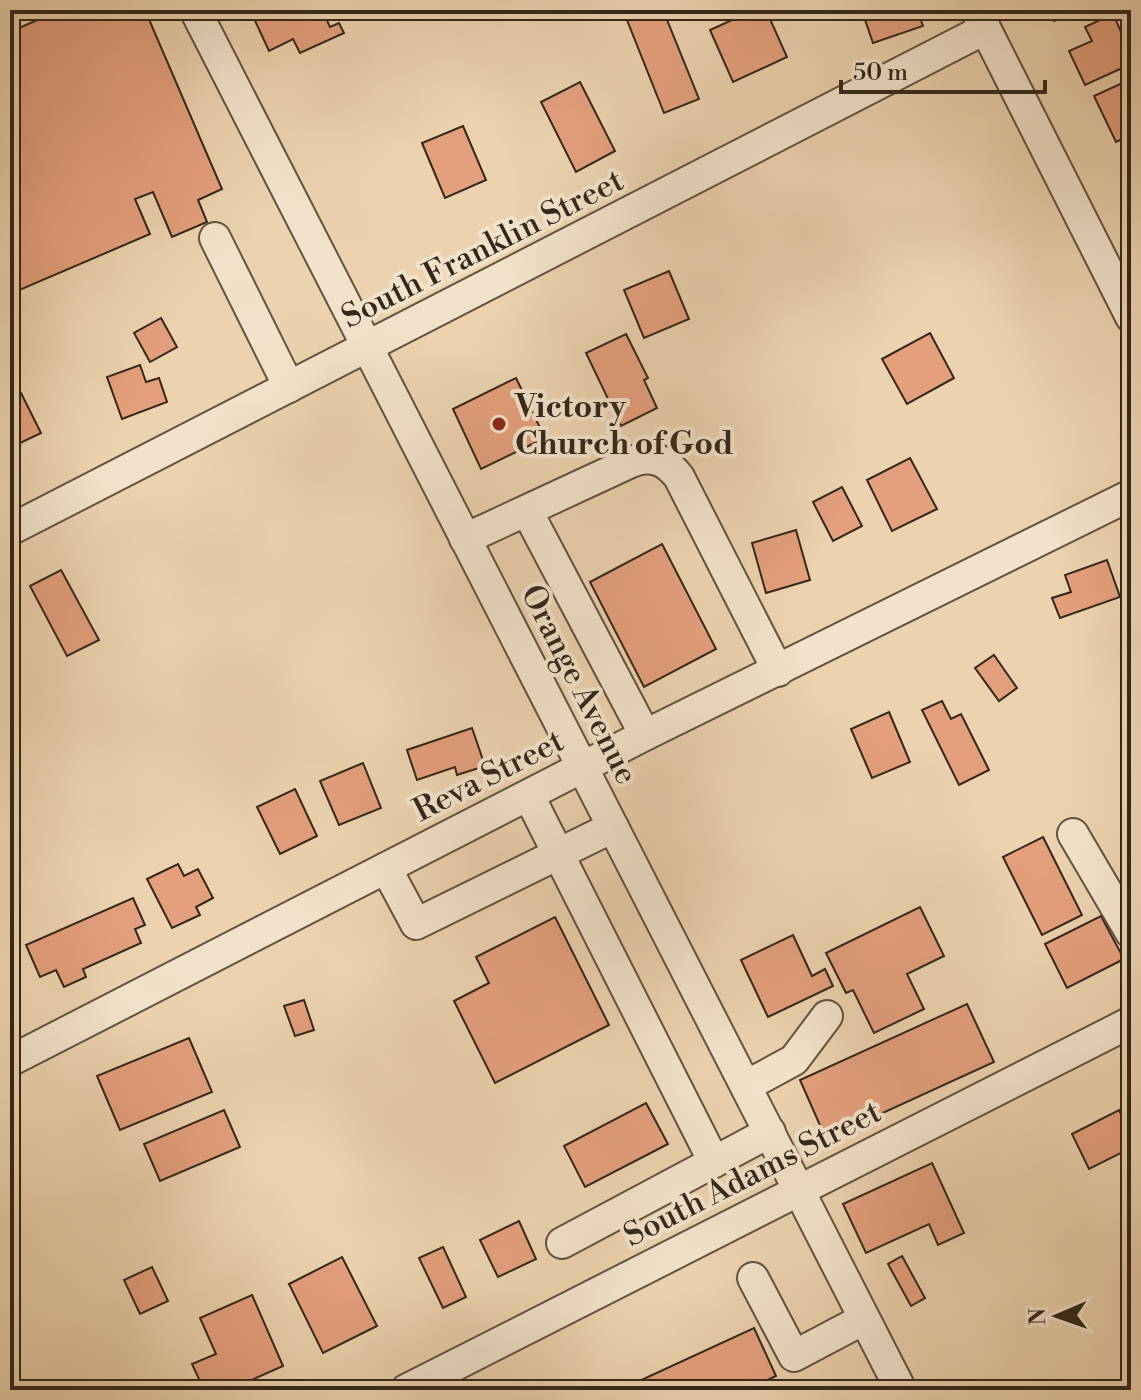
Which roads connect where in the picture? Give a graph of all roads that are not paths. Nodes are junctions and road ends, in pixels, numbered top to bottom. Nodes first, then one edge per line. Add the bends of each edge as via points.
1 (195, 10) edge
2 (980, 20) edge
3 (215, 238) dead end
4 (1131, 317) edge
5 (368, 348) junction
6 (289, 387) junction
7 (1131, 495) edge
8 (527, 511) junction
9 (10, 530) edge
10 (465, 539) junction
11 (778, 671) junction
12 (645, 735) junction
13 (582, 768) junction
14 (529, 796) junction
15 (613, 827) junction
16 (1073, 834) dead end
17 (556, 855) junction
18 (386, 868) junction
19 (1131, 933) edge
20 (827, 1016) dead end
21 (1131, 1022) edge
22 (10, 1061) edge
23 (746, 1086) junction
24 (770, 1132) junction
25 (714, 1162) junction
26 (799, 1190) junction
27 (562, 1243) dead end
28 (753, 1278) dead end
29 (864, 1319) junction
30 (406, 1390) edge
31 (901, 1390) edge

1 - 5 street, Orange Avenue
2 - 4 street
2 - 5 street, South Franklin Street
3 - 6 street
5 - 6 street, South Franklin Street
5 - 10 street, Orange Avenue
6 - 9 street, South Franklin Street
7 - 11 street, Reva Street
8 - 10 street
8 - 11 street via 643,457 669,465
8 - 12 street
10 - 13 street, Orange Avenue
11 - 12 street, Reva Street
12 - 13 street, Reva Street
13 - 14 street, Reva Street
13 - 15 street, Orange Avenue
14 - 17 street
14 - 18 street, Reva Street
15 - 17 street
15 - 23 street, Orange Avenue
16 - 19 street
17 - 18 street via 416,924
17 - 25 street
18 - 22 street, Reva Street
20 - 23 street via 794,1060
21 - 26 street, South Adams Street
23 - 24 street, Orange Avenue
24 - 25 street
24 - 26 street, Orange Avenue
25 - 27 street
26 - 29 street, Orange Avenue
26 - 30 street, South Adams Street
28 - 29 street via 794,1356
29 - 31 street, Orange Avenue

